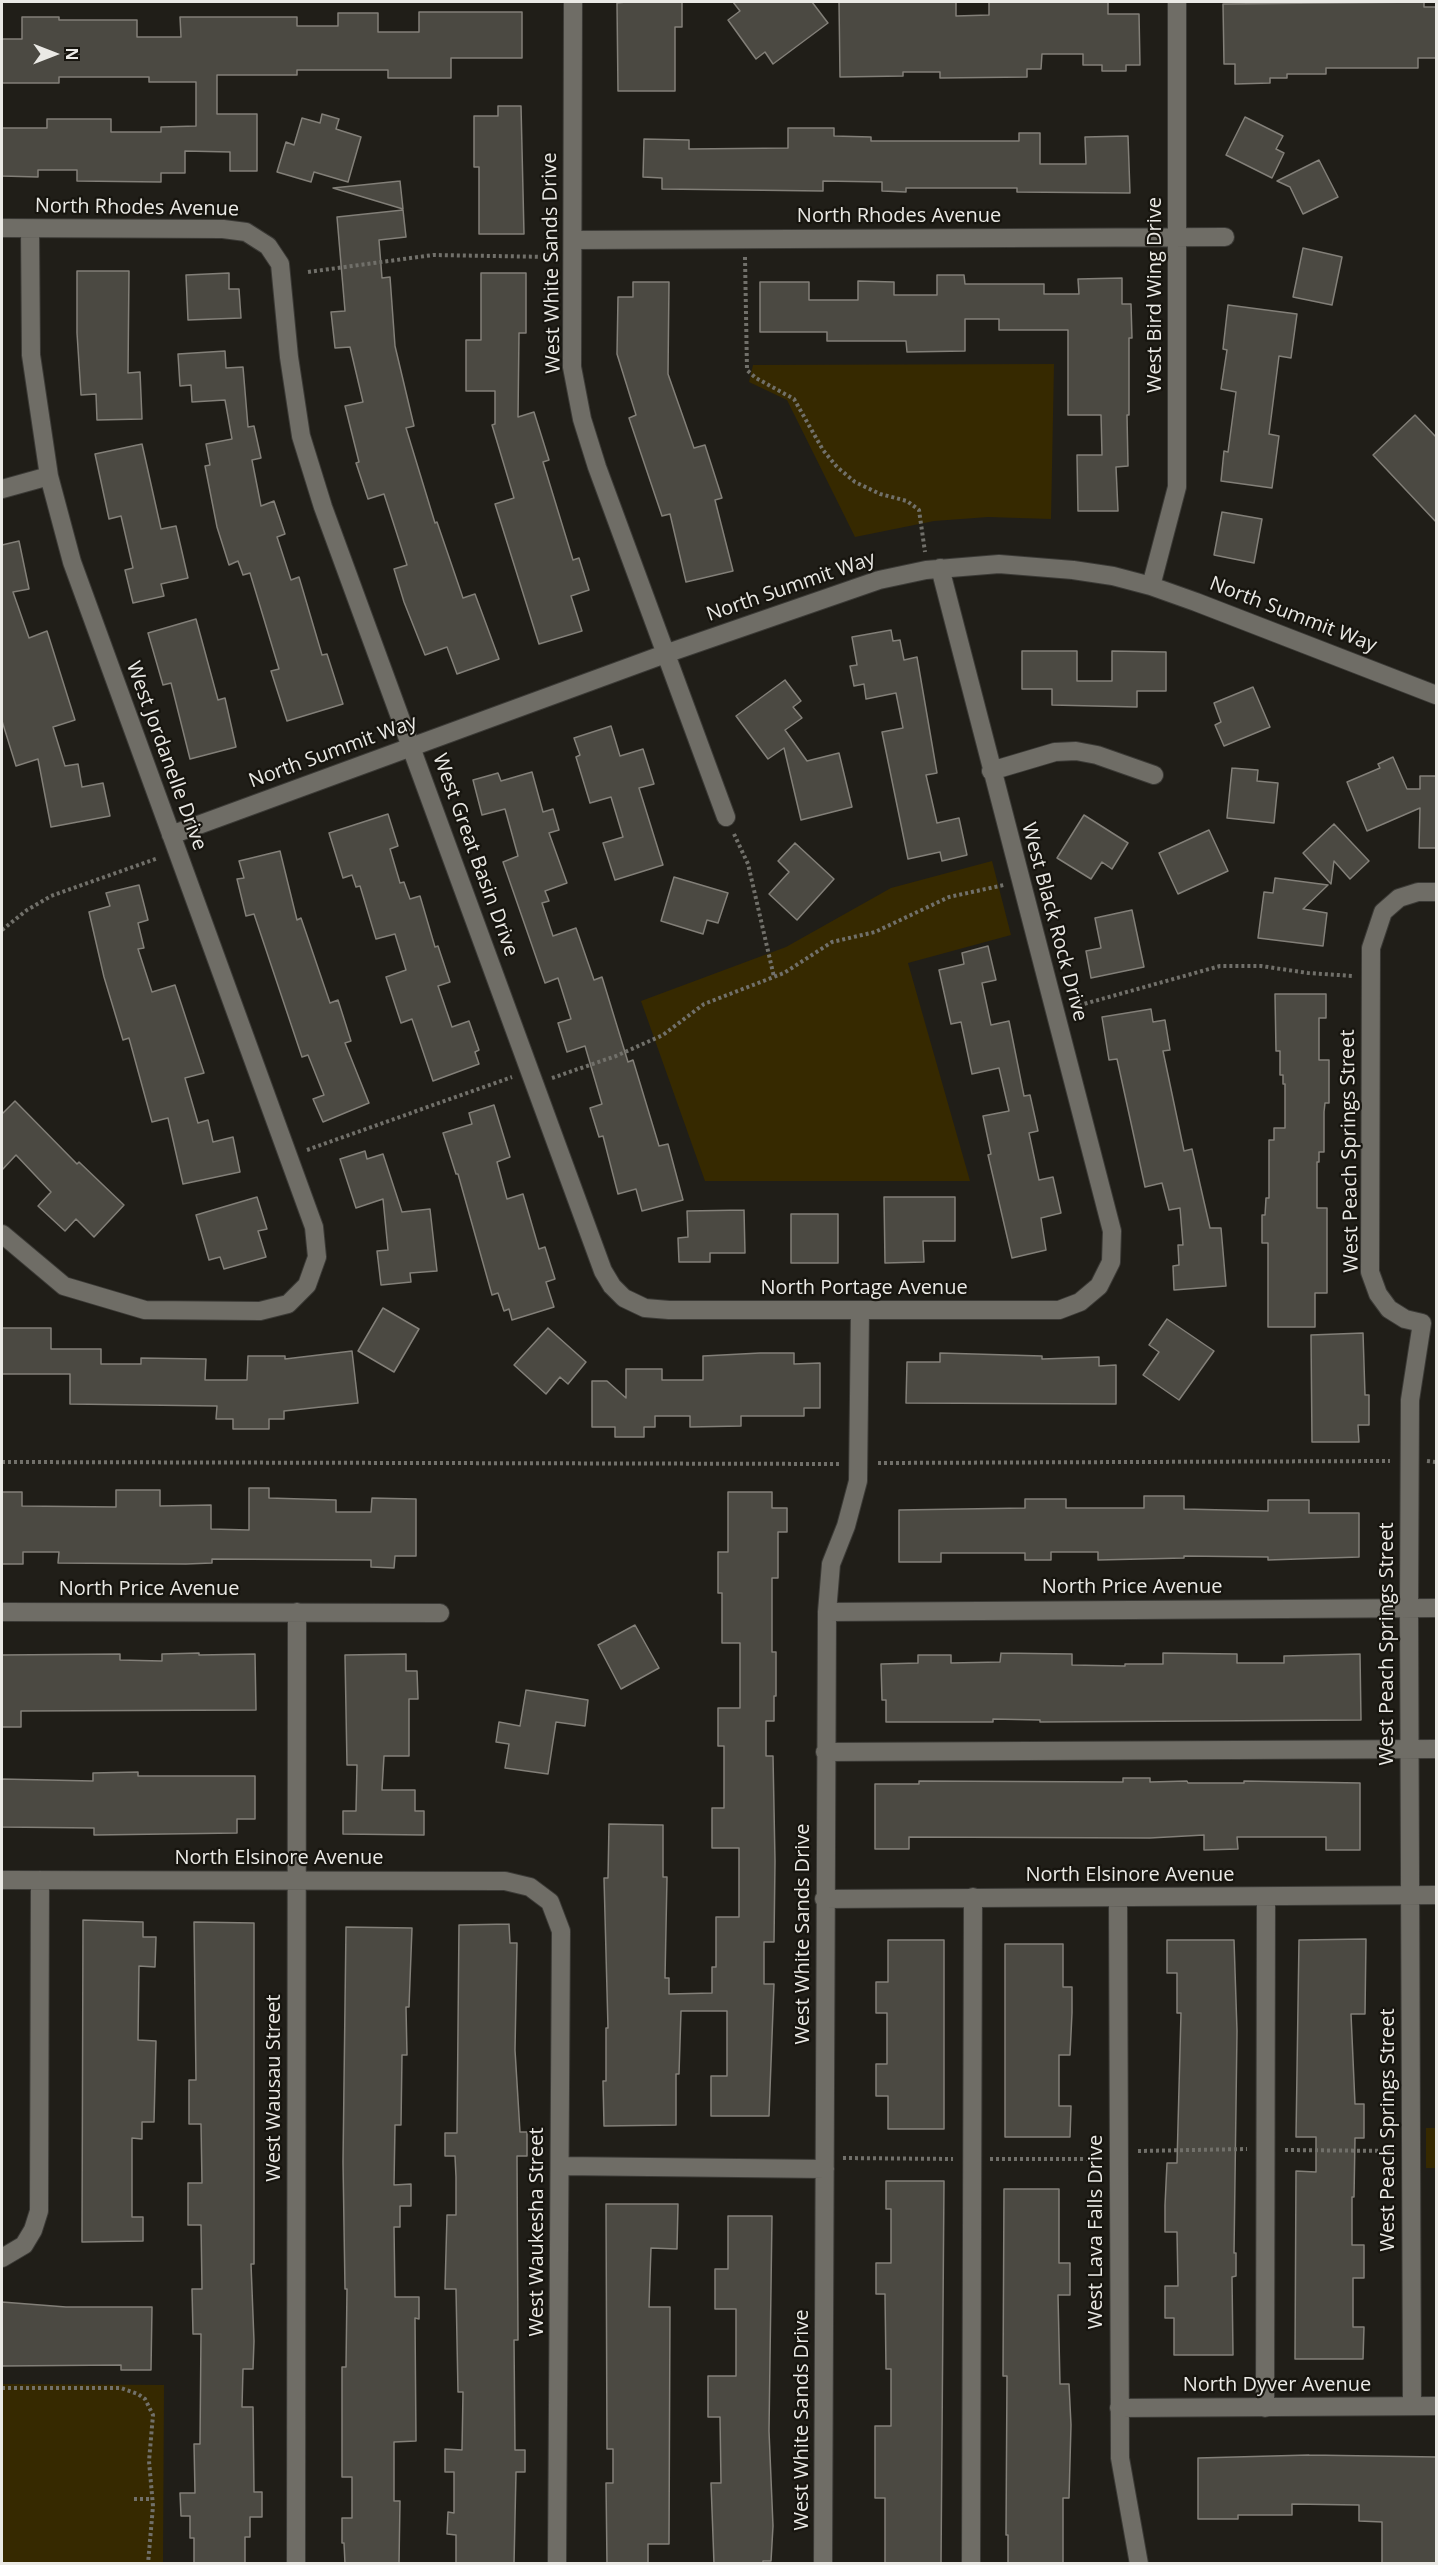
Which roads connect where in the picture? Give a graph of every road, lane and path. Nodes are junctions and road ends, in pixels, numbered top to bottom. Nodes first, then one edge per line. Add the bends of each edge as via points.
1 (573, 2) edge
2 (1177, 2) edge
3 (2, 228) edge
4 (30, 228) junction
5 (1177, 237) junction
6 (1225, 237) dead end
7 (745, 238) junction
8 (573, 240) junction
9 (268, 246) joint
10 (552, 257) dead end
11 (308, 272) dead end
12 (50, 476) junction
13 (2, 489) edge
14 (933, 569) junction
15 (1151, 586) junction
16 (665, 654) junction
17 (1437, 695) edge
18 (411, 747) junction
19 (991, 771) junction
20 (1154, 775) dead end
21 (726, 817) joint
22 (171, 836) junction
23 (159, 858) dead end
24 (1020, 882) junction
25 (1437, 892) edge
26 (2, 930) edge
27 (1371, 976) junction
28 (774, 977) junction
29 (1054, 1012) junction
30 (532, 1077) junction
31 (288, 1157) junction
32 (2, 1234) edge
33 (1099, 1286) joint
34 (624, 1298) joint
35 (860, 1310) junction
36 (1429, 1323) edge
37 (1410, 1461) junction
38 (2, 1462) edge
39 (1437, 1462) edge
40 (860, 1464) junction
41 (1409, 1608) junction
42 (1437, 1608) edge
43 (2, 1612) edge
44 (297, 1612) junction
45 (827, 1612) junction
46 (440, 1613) dead end
47 (1409, 1749) junction
48 (1437, 1749) edge
49 (825, 1752) junction
50 (2, 1880) edge
51 (40, 1880) junction
52 (297, 1881) junction
53 (1409, 1896) junction
54 (1437, 1896) edge
55 (973, 1897) junction
56 (1266, 1898) junction
57 (824, 1899) junction
58 (1118, 1899) junction
59 (550, 1902) joint
60 (1266, 2149) junction
61 (1411, 2151) junction
62 (1118, 2155) junction
63 (972, 2159) junction
64 (825, 2163) junction
65 (561, 2166) junction
66 (2, 2258) edge
67 (2, 2388) edge
68 (1412, 2406) junction
69 (1437, 2406) edge
70 (1119, 2408) junction
71 (1265, 2408) junction
72 (134, 2499) dead end
73 (152, 2499) junction
74 (148, 2564) edge
75 (296, 2564) edge
76 (557, 2564) edge
77 (823, 2564) edge
78 (971, 2564) edge
79 (1139, 2564) edge

1 - 8 street, West White Sands Drive
2 - 5 street, West Bird Wing Drive
3 - 4 street, North Rhodes Avenue
4 - 9 street, North Rhodes Avenue via 223,229 246,232
4 - 12 street, West Jordanelle Drive via 30,355
5 - 6 street, North Rhodes Avenue
5 - 7 street, North Rhodes Avenue
5 - 15 street, West Bird Wing Drive via 1177,487
7 - 8 street, North Rhodes Avenue
7 - 14 path via 747,370 794,399 823,450 855,482 906,501 919,510
8 - 16 street, West White Sands Drive via 572,367 582,418
9 - 18 street, West Great Basin Drive via 279,264 301,435 323,507
10 - 11 path via 433,255
12 - 13 street
12 - 22 street, West Jordanelle Drive via 72,562
14 - 15 street, North Summit Way via 999,564 1062,569
14 - 16 street, North Summit Way via 879,580
14 - 19 street, West Black Rock Drive
15 - 17 street, North Summit Way
16 - 18 street, North Summit Way
16 - 21 street, West White Sands Drive
18 - 22 street, North Summit Way
18 - 30 street, West Great Basin Drive
19 - 20 street via 1055,752 1076,751
19 - 24 street, West Black Rock Drive
21 - 28 path via 748,864
22 - 31 street, West Jordanelle Drive
23 - 26 path via 51,897
24 - 28 path via 949,897 875,932 832,942
24 - 29 street, West Black Rock Drive
25 - 27 street, West Peach Springs Street via 1399,898 1383,912 1371,948
27 - 29 path via 1220,966
27 - 36 street, West Peach Springs Street via 1370,1272 1389,1310 1405,1319
28 - 30 path via 704,1004 671,1030 643,1045
29 - 33 street, West Black Rock Drive via 1112,1231 1111,1262
30 - 31 path
30 - 34 street, West Great Basin Drive via 603,1270
31 - 32 street, West Jordanelle Drive via 314,1227 317,1257 307,1285 288,1304 260,1311 145,1310 64,1286
33 - 35 street, North Portage Avenue via 1080,1302 1059,1310
34 - 35 street, North Portage Avenue via 645,1308 669,1310
35 - 40 street, West White Sands Drive
36 - 37 street, West Peach Springs Street via 1410,1400
37 - 39 path
37 - 40 path
37 - 41 street, West Peach Springs Street
38 - 40 path
40 - 45 street, West White Sands Drive via 846,1526 831,1564
41 - 42 street, North Price Avenue
41 - 45 street, North Price Avenue
41 - 47 street, West Peach Springs Street
43 - 44 street, North Price Avenue
44 - 46 street, North Price Avenue
44 - 52 street, West Wausau Street
45 - 49 street, West White Sands Drive
47 - 48 street
47 - 49 street
47 - 53 street, West Peach Springs Street
49 - 57 street, West White Sands Drive
50 - 51 street, North Elsinore Avenue
51 - 52 street, North Elsinore Avenue
51 - 66 street via 39,2211 24,2245
52 - 59 street, North Elsinore Avenue via 505,1881 530,1887
52 - 75 street, West Wausau Street
53 - 54 street, North Elsinore Avenue
53 - 56 street, North Elsinore Avenue
53 - 61 street, West Peach Springs Street
55 - 57 street, North Elsinore Avenue
55 - 58 street, North Elsinore Avenue
55 - 63 street
56 - 58 street, North Elsinore Avenue
56 - 60 street
57 - 64 street, West White Sands Drive
58 - 62 street, West Lava Falls Drive
59 - 65 street, West Waukesha Street via 561,1931
60 - 61 path
60 - 62 path
60 - 71 street
61 - 68 street, West Peach Springs Street
62 - 63 path
62 - 70 street, West Lava Falls Drive
63 - 64 path
63 - 78 street
64 - 65 street
64 - 77 street, West White Sands Drive
65 - 76 street, West Waukesha Street
67 - 73 path via 111,2387 145,2399 153,2415 149,2461
68 - 69 street, North Dyver Avenue
68 - 71 street, North Dyver Avenue
70 - 71 street, North Dyver Avenue
70 - 79 street, West Lava Falls Drive via 1120,2458
72 - 73 path
73 - 74 path

